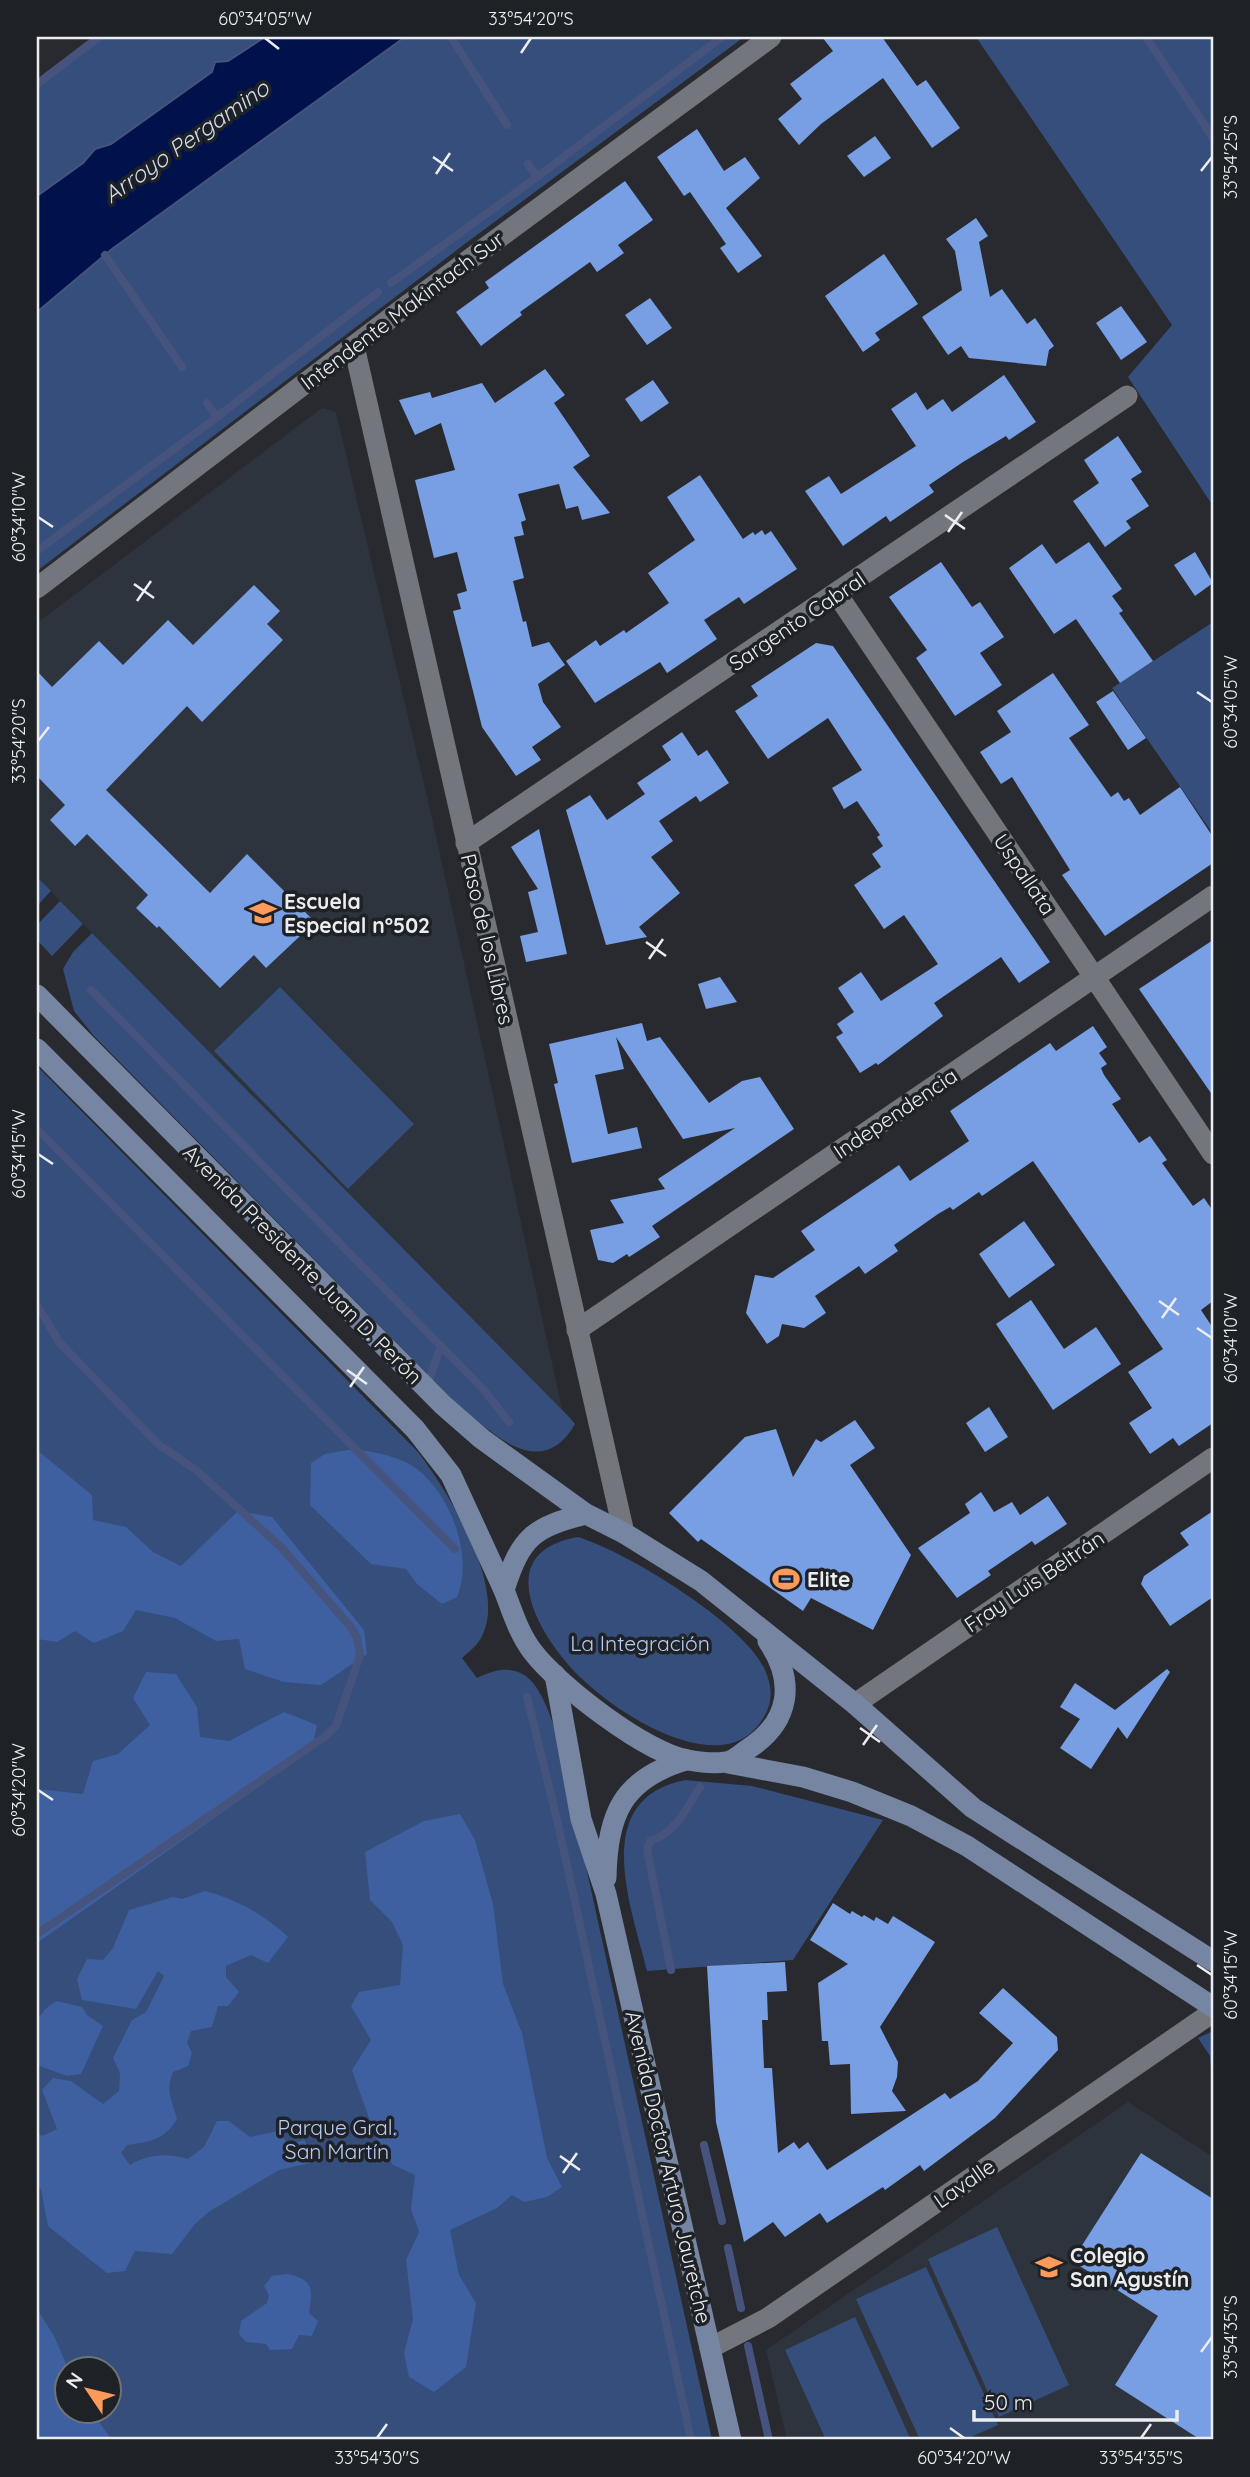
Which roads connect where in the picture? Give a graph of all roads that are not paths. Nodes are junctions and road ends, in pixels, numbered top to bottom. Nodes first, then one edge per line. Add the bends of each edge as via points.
1 (771, 37) edge
2 (354, 346) junction
3 (1128, 396) dead end
4 (37, 588) edge
5 (837, 594) junction
6 (466, 843) junction
7 (1213, 896) edge
8 (1094, 978) junction
9 (37, 995) edge
10 (37, 1049) edge
11 (1213, 1154) edge
12 (577, 1330) junction
13 (1213, 1458) edge
14 (586, 1514) junction
15 (624, 1532) junction
16 (504, 1590) junction
17 (754, 1623) junction
18 (555, 1675) junction
19 (855, 1704) junction
20 (685, 1760) junction
21 (728, 1762) junction
22 (606, 1894) junction
23 (1213, 1961) edge
24 (1213, 2010) edge
25 (710, 2348) junction
26 (731, 2440) edge

1 - 2 street, Intendente Makintach Sur
2 - 4 street, Intendente Makintach Sur
2 - 6 street, Paso de los Libres
3 - 5 street, Sargento Cabral
5 - 6 street, Sargento Cabral
5 - 8 street, Uspallata
6 - 12 street, Paso de los Libres
7 - 8 street, Independencia
8 - 11 street, Uspallata
8 - 12 street, Independencia
9 - 14 main road, Avenida Presidente Juan D. Perón via 443,1405
10 - 16 main road, Avenida Presidente Juan D. Perón via 415,1429 451,1475
12 - 15 street, Paso de los Libres
13 - 19 street, Fray Luis Beltrán
14 - 15 main road, Avenida Presidente Juan D. Perón
14 - 16 main road via 554,1522 532,1535 514,1557
15 - 17 main road, Avenida Presidente Juan D. Perón via 701,1581
16 - 18 main road, Avenida Presidente Juan D. Perón via 524,1638
17 - 19 main road, Avenida Presidente Juan D. Perón
17 - 21 main road, Avenida Presidente Juan D. Perón via 780,1662 787,1688 779,1720 758,1743
18 - 20 main road, Avenida Presidente Juan D. Perón via 604,1716
18 - 22 main road, Avenida Doctor Arturo Jauretche via 581,1819
19 - 23 main road, Avenida Presidente Juan D. Perón via 973,1808
20 - 21 main road, Avenida Presidente Juan D. Perón
20 - 22 main road, Avenida Doctor Arturo Jauretche via 660,1768 633,1785 615,1814 607,1846
21 - 24 main road, Avenida Presidente Juan D. Perón via 803,1777 911,1816 967,1846
22 - 25 main road, Avenida Doctor Arturo Jauretche
24 - 25 street, Lavalle via 768,2318
25 - 26 main road, Avenida Doctor Arturo Jauretche

